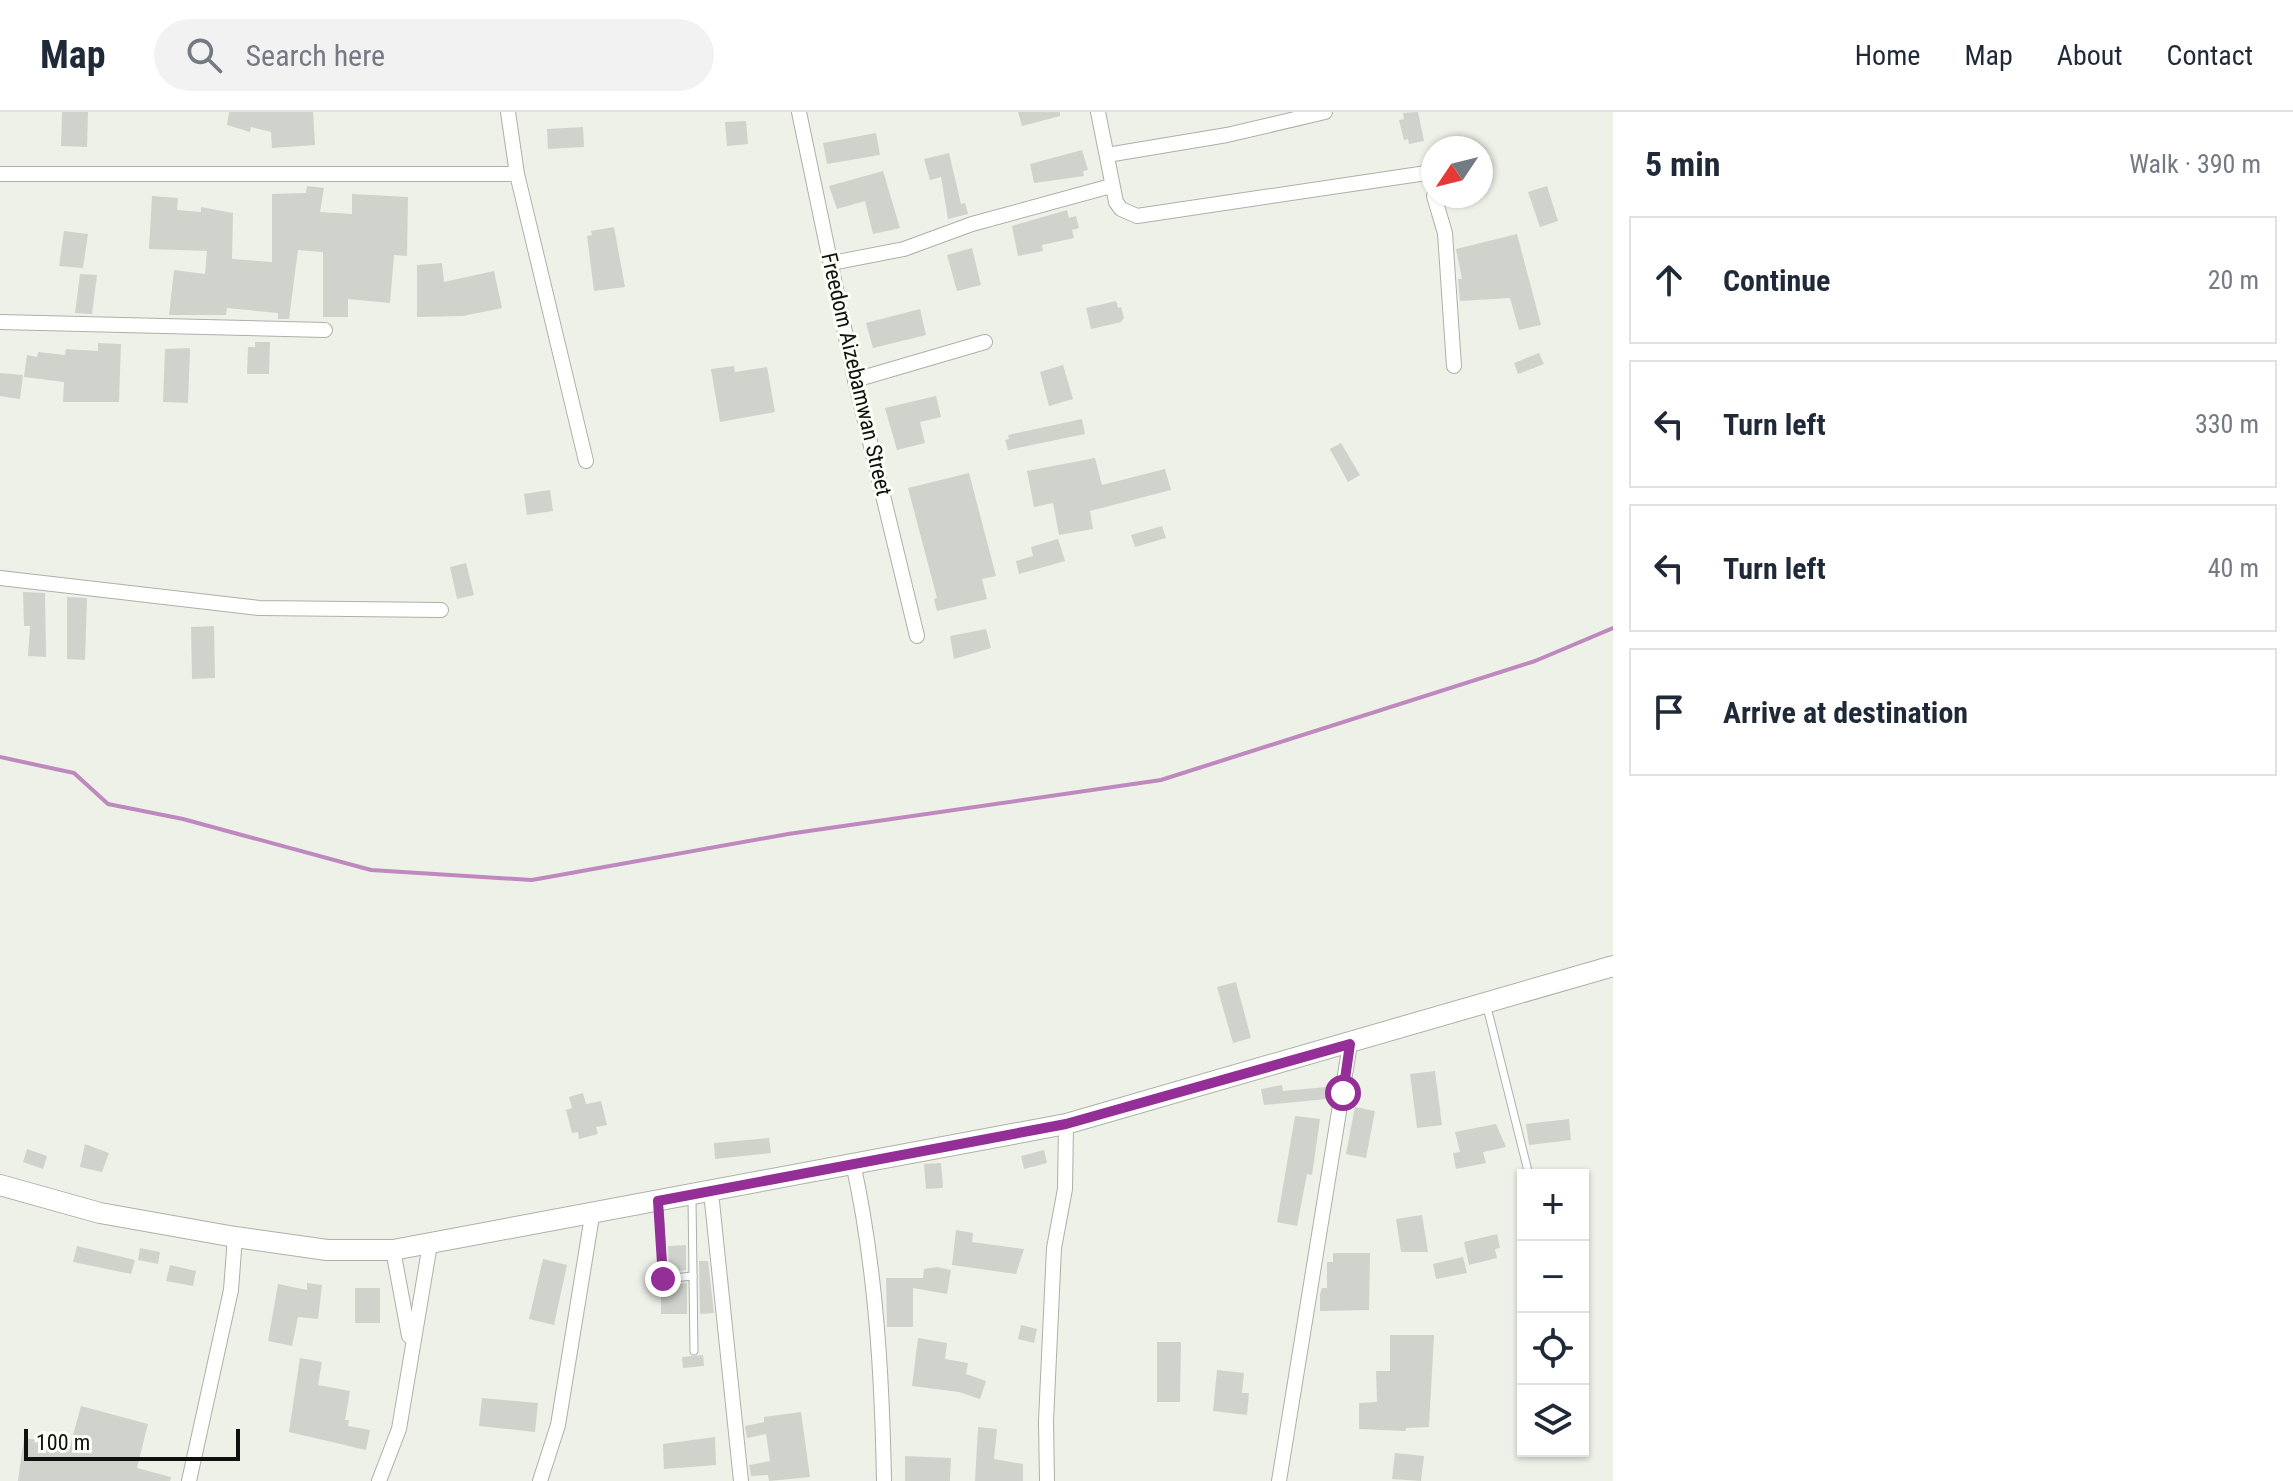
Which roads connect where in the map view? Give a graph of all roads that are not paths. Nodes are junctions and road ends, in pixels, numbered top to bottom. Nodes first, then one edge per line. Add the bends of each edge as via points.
1 (508, 112) edge
2 (799, 112) edge
3 (1098, 112) edge
4 (1325, 112) edge
5 (1107, 155) junction
6 (1421, 173) edge
7 (0, 174) edge
8 (517, 174) junction
9 (1111, 186) junction
10 (1438, 208) edge
11 (832, 263) junction
12 (0, 322) edge
13 (325, 330) dead end
14 (985, 342) dead end
15 (1454, 366) dead end
16 (855, 380) junction
17 (586, 461) dead end
18 (0, 578) edge
19 (441, 610) dead end
20 (917, 636) dead end
21 (1613, 966) edge
22 (1486, 1004) junction
23 (1350, 1044) junction
24 (1066, 1124) junction
25 (853, 1163) junction
26 (1527, 1169) edge
27 (0, 1185) edge
28 (701, 1193) junction
29 (658, 1201) junction
30 (593, 1210) junction
31 (235, 1237) junction
32 (430, 1244) junction
33 (393, 1250) junction
34 (693, 1276) junction
35 (411, 1344) junction
36 (694, 1351) dead end
37 (189, 1481) edge
38 (379, 1481) edge
39 (540, 1481) edge
40 (741, 1481) edge
41 (884, 1481) edge
42 (1047, 1481) edge
43 (1279, 1481) edge

1 - 8 street
2 - 11 street, Freedom Aizebamwan Street
3 - 5 street
4 - 5 street
5 - 9 street
6 - 9 street via 1137,216 1121,209
7 - 8 street
8 - 17 street
9 - 11 street via 972,224 904,249
10 - 15 street via 1445,233
11 - 16 street, Freedom Aizebamwan Street
12 - 13 street
14 - 16 street
16 - 20 street, Freedom Aizebamwan Street
18 - 19 street via 259,608
21 - 22 street
22 - 23 street
22 - 26 lane
23 - 24 street
23 - 43 street
24 - 25 street
24 - 42 street via 1065,1189 1054,1248
25 - 28 street
25 - 41 street via 882,1364
27 - 31 street via 100,1213
28 - 29 street
28 - 34 lane
28 - 40 street
29 - 30 street
29 - 34 lane via 663,1279
30 - 32 street
30 - 39 street via 558,1425
31 - 33 street via 327,1250
31 - 37 street via 231,1290
32 - 33 street
32 - 35 street
33 - 35 street
34 - 36 lane
35 - 38 street via 399,1429

